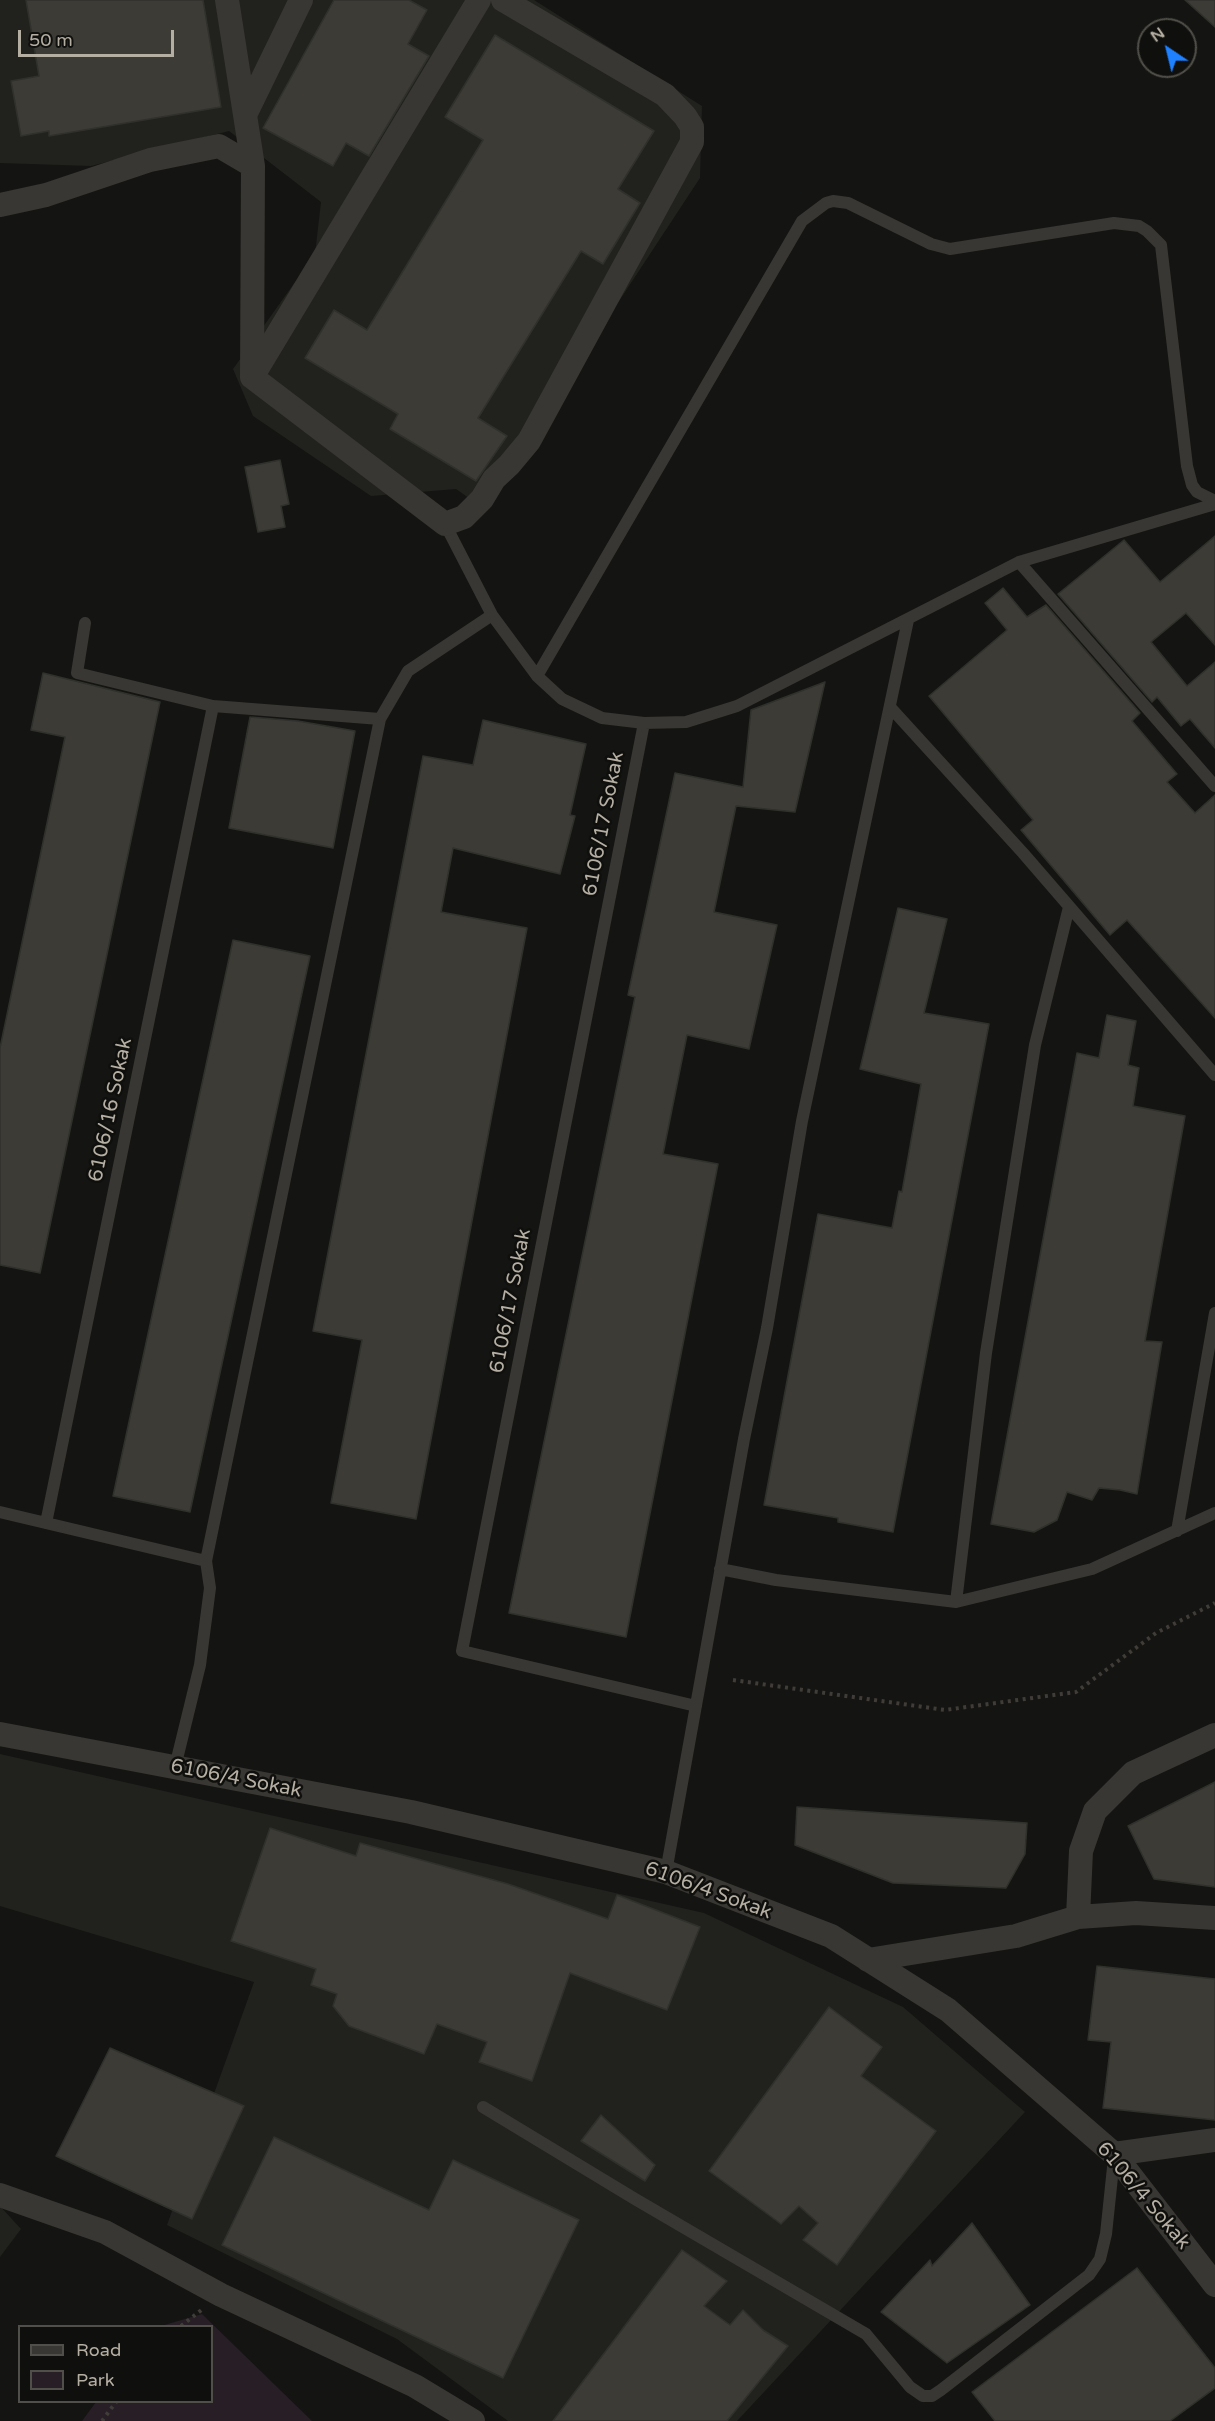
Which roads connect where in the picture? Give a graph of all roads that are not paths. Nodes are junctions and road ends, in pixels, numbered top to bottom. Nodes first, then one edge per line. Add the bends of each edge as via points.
1 (227, 0) edge
2 (301, 0) edge
3 (478, 0) edge
4 (503, 0) edge
5 (245, 115) junction
6 (253, 166) junction
7 (0, 205) edge
8 (252, 377) junction
9 (1215, 502) edge
10 (445, 524) junction
11 (1019, 562) junction
12 (492, 615) junction
13 (908, 620) junction
14 (85, 623) dead end
15 (537, 676) junction
16 (213, 706) junction
17 (890, 707) junction
18 (380, 719) junction
19 (644, 723) junction
20 (1215, 786) edge
21 (1069, 907) junction
22 (1215, 1075) edge
23 (1215, 1313) edge
24 (0, 1512) edge
25 (1215, 1514) edge
26 (46, 1523) junction
27 (1177, 1530) junction
28 (206, 1561) junction
29 (720, 1569) junction
30 (956, 1602) junction
31 (696, 1706) junction
32 (0, 1734) edge
33 (1215, 1735) edge
34 (175, 1767) junction
35 (666, 1872) junction
36 (1078, 1917) junction
37 (1215, 1918) edge
38 (868, 1960) junction
39 (483, 2107) dead end
40 (1215, 2140) edge
41 (1114, 2154) junction
42 (4, 2205) edge
43 (1215, 2285) edge
44 (473, 2421) edge

1 - 5 street
2 - 5 street
3 - 8 street
4 - 10 street via 665,95 692,127 692,142 529,441 464,517
5 - 6 street
6 - 7 street via 219,146 150,160 46,195
6 - 8 street
8 - 10 street
9 - 11 lane
9 - 15 lane via 1197,492 1187,466 1161,245 1147,231 1114,223 950,249 931,244 848,203 826,202 802,221
10 - 12 lane
11 - 13 lane
11 - 20 lane
12 - 15 lane
12 - 18 lane via 408,671
13 - 17 lane
13 - 19 lane via 737,706 686,722
14 - 16 lane via 77,673
15 - 19 lane via 562,699 602,718
16 - 18 lane
16 - 26 lane, 6106/16 Sokak
17 - 21 lane
17 - 29 lane via 802,1121
18 - 28 lane
19 - 31 lane, 6106/17 Sokak via 462,1651
21 - 22 lane
21 - 30 lane via 1035,1045 986,1353
23 - 27 lane
24 - 26 lane
25 - 27 lane
26 - 28 lane
27 - 30 lane via 1092,1569
28 - 34 lane via 210,1587 200,1665
29 - 30 lane via 776,1580
29 - 31 lane
31 - 35 lane
32 - 34 street, 6106/4 Sokak
33 - 36 street via 1133,1773 1095,1811 1082,1851
34 - 35 street, 6106/4 Sokak via 411,1812
35 - 38 street, 6106/4 Sokak via 831,1936
36 - 37 street via 1136,1912
36 - 38 street via 1016,1936
38 - 41 street, 6106/4 Sokak via 948,2010
39 - 41 lane via 866,2334 910,2387 923,2396 941,2390 1089,2275 1100,2259 1106,2234
40 - 41 street
41 - 43 street, 6106/4 Sokak
42 - 44 street via 105,2232 221,2295 415,2386

